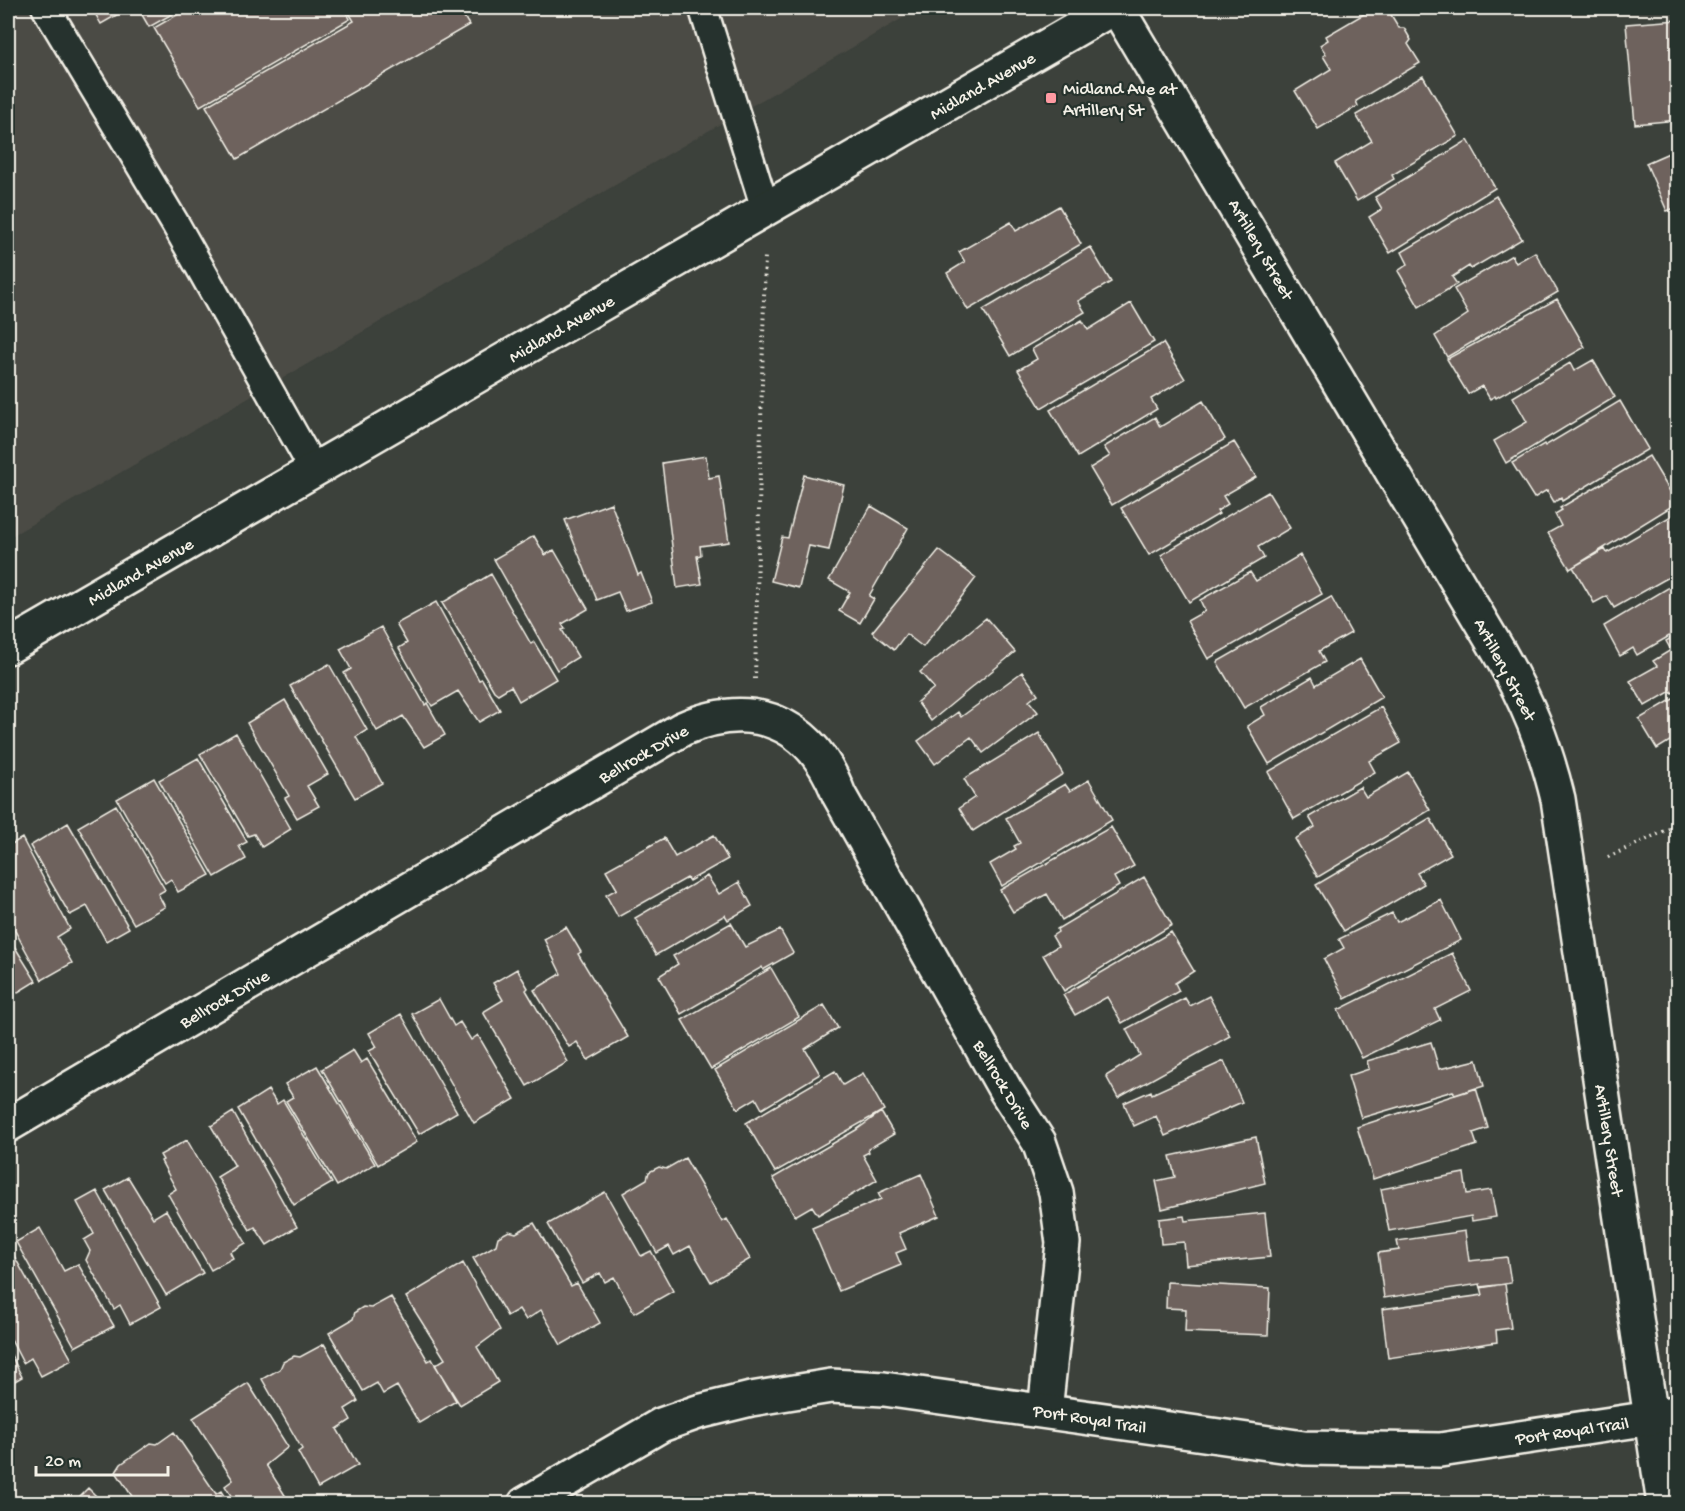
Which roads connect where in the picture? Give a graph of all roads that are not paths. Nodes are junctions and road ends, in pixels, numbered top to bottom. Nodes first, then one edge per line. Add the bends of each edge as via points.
1 (46, 8) edge
2 (703, 8) edge
3 (1115, 8) edge
4 (766, 211) junction
5 (314, 470) junction
6 (8, 647) edge
7 (8, 1125) edge
8 (1046, 1411) junction
9 (1664, 1415) edge
10 (525, 1503) edge
11 (1664, 1503) edge

1 - 5 lane via 176,225
2 - 4 lane
3 - 4 street, Midland Avenue
3 - 9 street, Artillery Street via 1526,698 1546,747
4 - 5 street, Midland Avenue
5 - 6 street, Midland Avenue
7 - 8 street, Bellrock Drive via 682,729 727,714 755,716 804,738 822,758 937,969 1039,1142 1056,1192 1063,1243
8 - 9 street, Port Royal Trail via 1304,1448 1440,1450
8 - 10 street, Port Royal Trail via 884,1389 831,1386 751,1399 661,1425
9 - 11 street, Artillery Street

